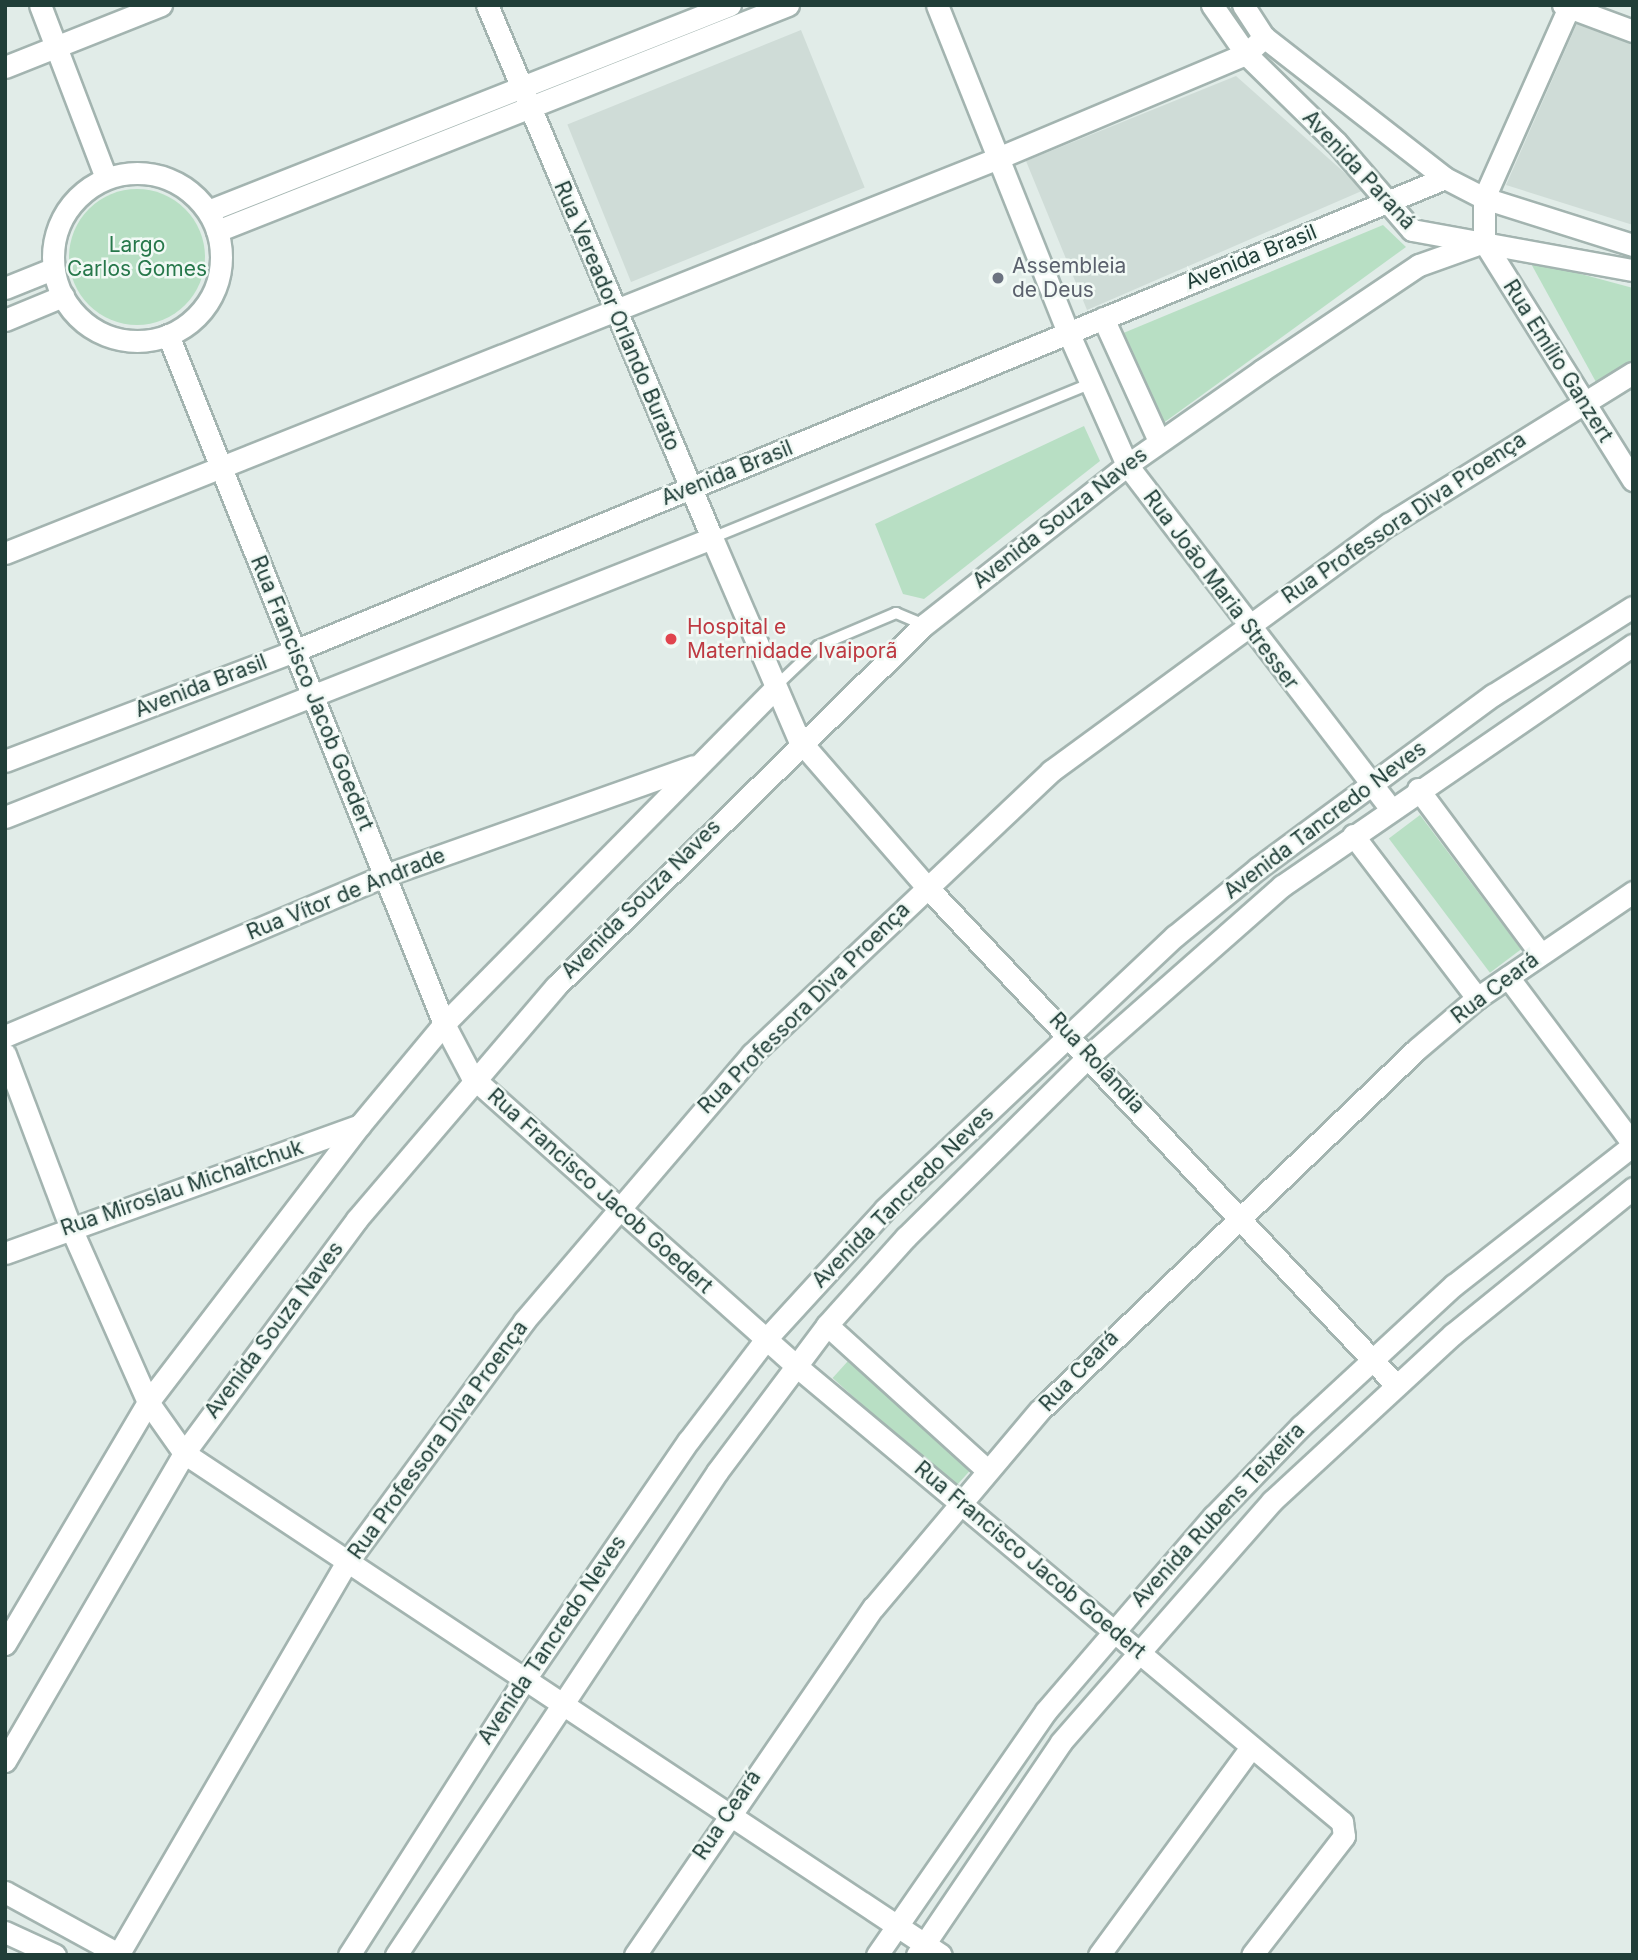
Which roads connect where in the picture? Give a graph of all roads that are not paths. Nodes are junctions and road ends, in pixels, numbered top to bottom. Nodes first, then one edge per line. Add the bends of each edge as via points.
1 (40, 5) edge
2 (161, 5) edge
3 (486, 5) edge
4 (730, 5) edge
5 (788, 5) edge
6 (937, 5) edge
7 (1212, 5) edge
8 (1243, 5) edge
9 (1567, 6) edge
10 (1633, 31) edge
11 (1264, 37) junction
12 (56, 48) junction
13 (1246, 54) junction
14 (5, 67) edge
15 (524, 100) junction
16 (998, 158) junction
17 (106, 178) junction
18 (1446, 178) junction
19 (1484, 198) junction
20 (1389, 200) junction
21 (208, 211) junction
22 (217, 231) junction
23 (1484, 242) junction
24 (1633, 245) edge
25 (52, 269) junction
26 (1633, 270) edge
27 (5, 288) edge
28 (63, 296) junction
29 (617, 313) junction
30 (1103, 318) junction
31 (5, 320) edge
32 (1068, 332) junction
33 (168, 335) junction
34 (1633, 373) edge
35 (1087, 385) junction
36 (1584, 402) junction
37 (1159, 441) junction
38 (1127, 465) junction
39 (221, 466) junction
40 (1633, 480) edge
41 (690, 489) junction
42 (712, 538) junction
43 (5, 553) edge
44 (1633, 607) edge
45 (1244, 624) junction
46 (924, 625) junction
47 (1633, 645) edge
48 (294, 651) junction
49 (773, 690) junction
50 (312, 693) junction
51 (799, 740) junction
52 (5, 761) edge
53 (693, 766) junction
54 (1373, 784) junction
55 (1418, 789) junction
56 (1390, 808) junction
57 (5, 817) edge
58 (1353, 835) junction
59 (386, 875) junction
60 (926, 886) junction
61 (1633, 892) edge
62 (1540, 953) junction
63 (1508, 977) junction
64 (1477, 998) junction
65 (444, 1024) junction
66 (1071, 1034) junction
67 (5, 1036) edge
68 (5, 1054) edge
69 (1090, 1055) junction
70 (472, 1077) junction
71 (360, 1125) junction
72 (1633, 1145) edge
73 (1633, 1188) edge
74 (618, 1206) junction
75 (1238, 1216) junction
76 (70, 1226) junction
77 (5, 1253) edge
78 (827, 1325) junction
79 (766, 1339) junction
80 (1371, 1360) junction
81 (795, 1365) junction
82 (1396, 1385) junction
83 (148, 1402) junction
84 (184, 1453) junction
85 (986, 1470) junction
86 (959, 1502) junction
87 (345, 1565) junction
88 (1112, 1629) junction
89 (5, 1643) edge
90 (1137, 1648) junction
91 (523, 1682) junction
92 (560, 1703) junction
93 (1251, 1747) junction
94 (5, 1761) edge
95 (728, 1814) junction
96 (5, 1892) edge
97 (895, 1924) junction
98 (5, 1932) edge
99 (927, 1951) edge
100 (118, 1954) edge
101 (55, 1955) edge
102 (349, 1955) edge
103 (396, 1955) edge
104 (635, 1955) edge
105 (877, 1955) edge
106 (1099, 1955) edge
107 (1252, 1955) edge

1 - 12 street
2 - 12 street
3 - 15 street, Rua Vereador Orlando Burato
4 - 15 street
5 - 15 street
6 - 16 street, Rua João Maria Stresser
7 - 13 street, Avenida Paraná
8 - 11 street, Avenida Paraná
9 - 10 street
9 - 19 street
11 - 13 street
11 - 18 street, Avenida Paraná
12 - 14 street
12 - 17 street
13 - 16 street
13 - 20 street, Avenida Paraná
15 - 21 street
15 - 22 street
15 - 29 street, Rua Vereador Orlando Burato
16 - 29 street
16 - 32 street, Rua João Maria Stresser
17 - 21 street via 134,172 163,177
17 - 25 street via 68,208 57,229
18 - 19 street, Avenida Paraná
18 - 20 street, Avenida Brasil
19 - 23 street
19 - 24 street, Avenida Paraná
20 - 23 street, Avenida Paraná via 1423,236
20 - 30 street, Avenida Brasil
21 - 22 street
22 - 33 street via 218,281 190,323
23 - 26 street, Avenida Paraná
23 - 36 street, Rua Emílio Ganzert
23 - 37 street, Avenida Souza Naves via 1419,265
25 - 27 street
25 - 28 street
28 - 31 street
28 - 33 street via 97,331 144,341
29 - 39 street
29 - 41 street, Rua Vereador Orlando Burato
30 - 32 street, Avenida Brasil
30 - 37 street
32 - 35 street, Rua João Maria Stresser
32 - 41 street, Avenida Brasil
33 - 39 street, Rua Francisco Jacob Goedert
34 - 36 street, Rua Professora Diva Proença
35 - 38 street, Rua João Maria Stresser
35 - 42 lane
36 - 40 street, Rua Emílio Ganzert
36 - 45 street, Rua Professora Diva Proença via 1495,454
37 - 38 street, Avenida Souza Naves
38 - 45 street, Rua João Maria Stresser
38 - 46 street, Avenida Souza Naves
39 - 43 street
39 - 48 street, Rua Francisco Jacob Goedert
41 - 42 street, Rua Vereador Orlando Burato
41 - 48 street, Avenida Brasil
42 - 49 street, Rua Vereador Orlando Burato
42 - 50 street
44 - 54 street, Avenida Tancredo Neves via 1493,695
45 - 54 street, Rua João Maria Stresser
45 - 60 street, Rua Professora Diva Proença via 1051,771
46 - 49 lane via 896,613 818,646 787,669
46 - 51 street, Avenida Souza Naves
47 - 55 street, Avenida Tancredo Neves
48 - 50 street, Rua Francisco Jacob Goedert
48 - 52 street, Avenida Brasil
49 - 51 street, Rua Vereador Orlando Burato
49 - 53 street
50 - 57 street
50 - 59 street, Rua Francisco Jacob Goedert
51 - 60 street, Rua Rolândia
51 - 70 street, Avenida Souza Naves
53 - 59 street, Rua Vítor de Andrade
53 - 65 street
54 - 56 street, Rua João Maria Stresser
54 - 66 street, Avenida Tancredo Neves via 1185,927
55 - 56 street, Avenida Tancredo Neves
55 - 62 street
56 - 58 street, Avenida Tancredo Neves
58 - 64 street
58 - 69 street, Avenida Tancredo Neves via 1198,957
59 - 65 street, Rua Francisco Jacob Goedert
59 - 67 street, Rua Vítor de Andrade
60 - 66 street, Rua Rolândia
60 - 74 street, Rua Professora Diva Proença via 752,1054
61 - 62 street, Rua Ceará
62 - 63 street, Rua Ceará
63 - 64 street, Rua Ceará
63 - 72 street
64 - 75 street, Rua Ceará
65 - 70 street, Rua Francisco Jacob Goedert
65 - 71 street
66 - 69 street, Rua Rolândia
66 - 79 street, Avenida Tancredo Neves via 886,1209
68 - 76 street
69 - 75 street, Rua Rolândia
69 - 78 street, Avenida Tancredo Neves
70 - 74 street, Rua Francisco Jacob Goedert
70 - 84 street, Avenida Souza Naves via 357,1219
71 - 76 street, Rua Miroslau Michaltchuk
71 - 83 street
72 - 80 street, Avenida Rubens Teixeira via 1464,1277
73 - 82 street, Avenida Rubens Teixeira
74 - 79 street, Rua Francisco Jacob Goedert
74 - 87 street, Rua Professora Diva Proença via 439,1432
75 - 80 street, Rua Rolândia
75 - 85 street, Rua Ceará
76 - 77 street, Rua Miroslau Michaltchuk
76 - 83 street
78 - 81 street, Avenida Tancredo Neves
78 - 85 street, Rua Francisco Jacob Goedert
79 - 81 street, Rua Francisco Jacob Goedert
79 - 91 street, Avenida Tancredo Neves
80 - 82 street, Rua Rolândia
80 - 88 street, Avenida Rubens Teixeira via 1301,1426
81 - 86 street, Rua Francisco Jacob Goedert
81 - 92 street, Avenida Tancredo Neves
82 - 90 street, Avenida Rubens Teixeira via 1272,1501
83 - 84 street
83 - 89 street
84 - 87 street
84 - 94 street, Avenida Souza Naves
85 - 86 street, Rua Ceará
86 - 88 street, Rua Francisco Jacob Goedert
86 - 95 street, Rua Ceará via 858,1629
87 - 91 street
87 - 100 street, Rua Professora Diva Proença
88 - 90 street, Rua Francisco Jacob Goedert
88 - 97 street, Avenida Rubens Teixeira
90 - 93 street, Rua Francisco Jacob Goedert
90 - 99 street, Avenida Rubens Teixeira via 1061,1742
91 - 92 street
91 - 102 street, Avenida Tancredo Neves
92 - 95 street
92 - 103 street, Avenida Tancredo Neves
93 - 106 street
93 - 107 street, Rua Francisco Jacob Goedert via 1342,1822 1344,1836
95 - 97 street
95 - 104 street, Rua Ceará
96 - 100 street
97 - 99 street
97 - 105 street, Avenida Rubens Teixeira
98 - 101 street

